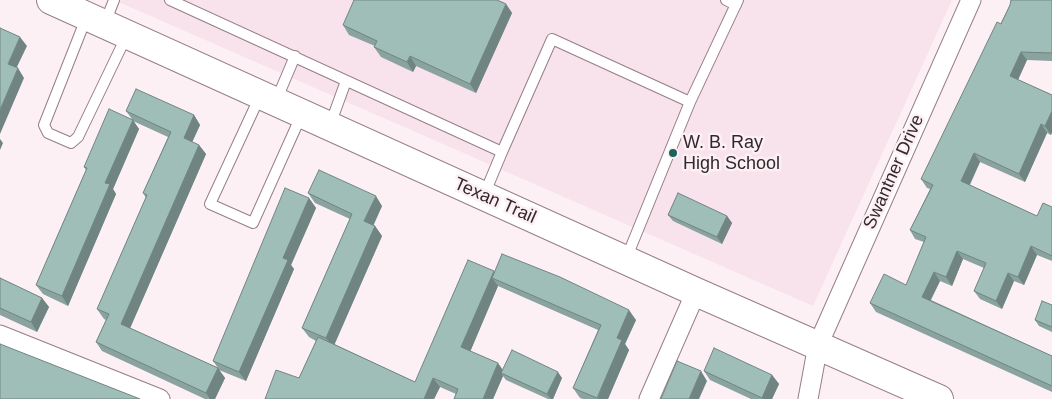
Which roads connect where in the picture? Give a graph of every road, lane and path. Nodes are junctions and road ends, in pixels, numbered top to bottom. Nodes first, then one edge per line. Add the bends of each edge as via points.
1 (52, 0) edge
2 (170, 0) edge
3 (971, 0) edge
4 (734, 2) edge
5 (108, 19) edge
6 (295, 56) junction
7 (346, 81) junction
8 (268, 98) junction
9 (690, 102) junction
10 (302, 114) junction
11 (330, 126) junction
12 (502, 152) junction
13 (484, 196) junction
14 (625, 260) junction
15 (696, 292) junction
16 (0, 335) edge
17 (818, 345) junction
18 (160, 399) edge
19 (649, 399) edge
20 (808, 399) edge
21 (939, 399) edge

1 - 5 street, Texan Trail
2 - 6 lane
3 - 17 street, Swantner Drive
4 - 9 lane
5 - 5 lane via 78,137 71,143 48,133 44,124
5 - 8 street, Texan Trail
6 - 7 lane
6 - 8 lane
7 - 11 lane
7 - 12 lane
8 - 10 street, Texan Trail
8 - 10 lane via 210,204 253,222
9 - 12 lane via 552,39
9 - 14 lane
10 - 11 street, Texan Trail
11 - 13 street, Texan Trail
12 - 13 lane
13 - 14 street, Texan Trail
14 - 15 street, Texan Trail
15 - 17 street, Texan Trail
15 - 19 street
16 - 18 street
17 - 20 street, Swantner Drive
17 - 21 street, Texan Trail

